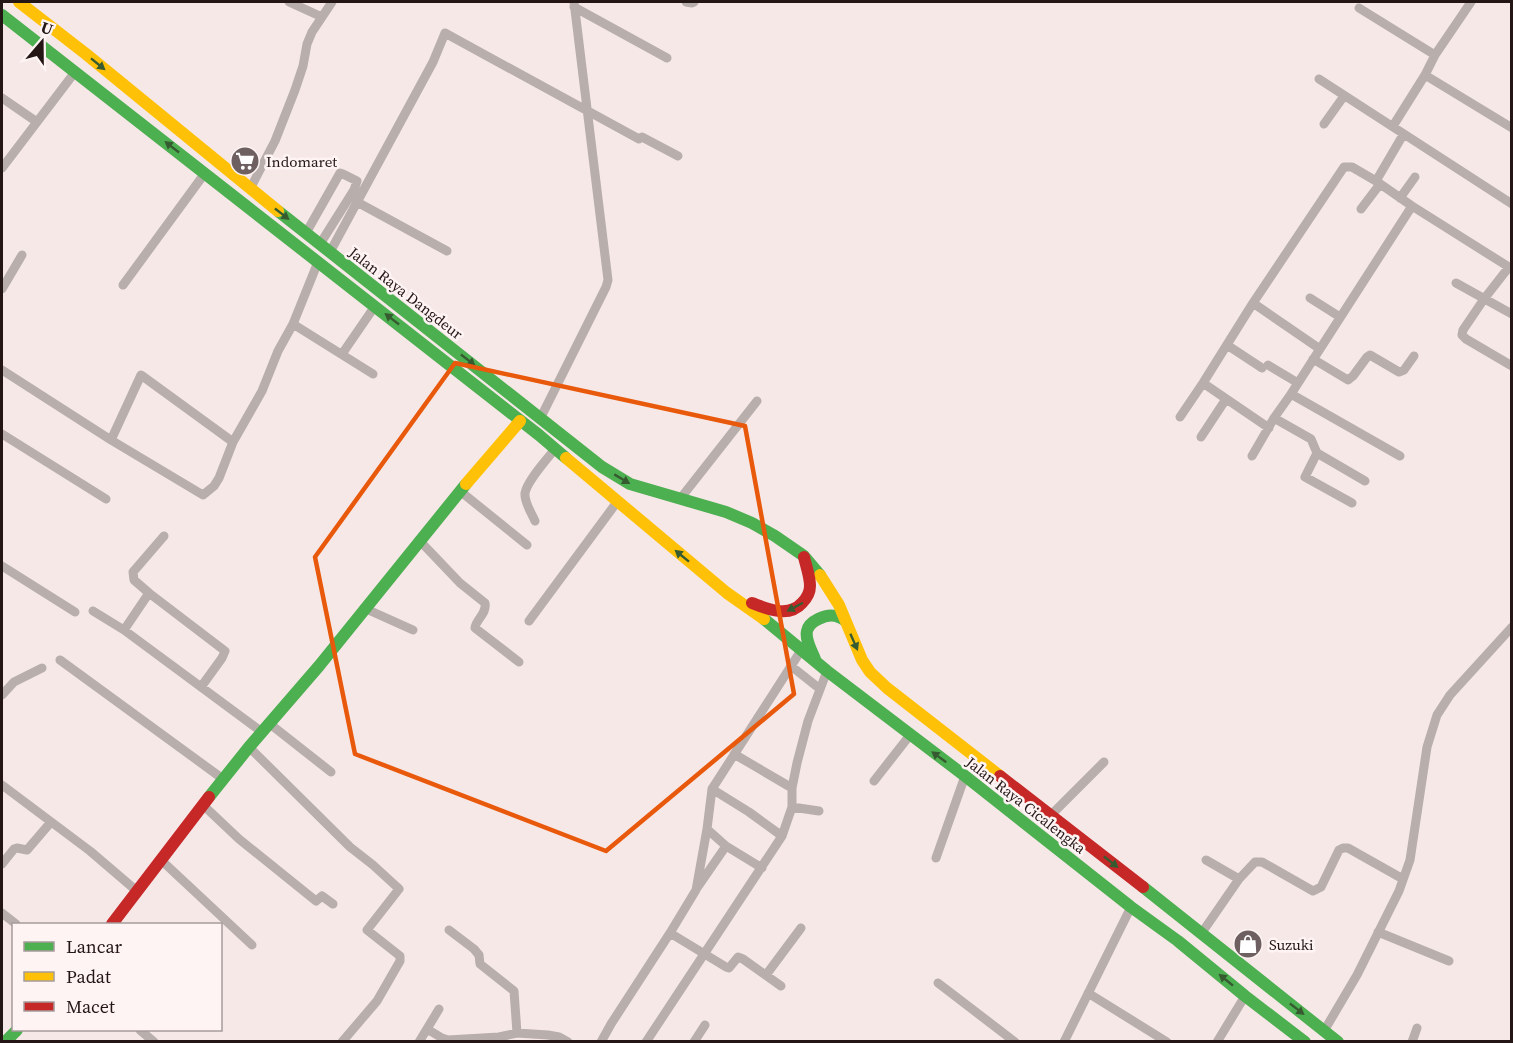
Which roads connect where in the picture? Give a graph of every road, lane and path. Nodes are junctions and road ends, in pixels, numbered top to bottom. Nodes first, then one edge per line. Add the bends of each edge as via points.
1 (19, 2) edge
2 (289, 2) edge
3 (332, 2) edge
4 (686, 2) edge
5 (694, 2) edge
6 (1471, 2) edge
7 (574, 4) edge
8 (1359, 8) dead end
9 (2, 15) edge
10 (322, 17) junction
11 (1435, 55) junction
12 (667, 58) dead end
13 (75, 72) junction
14 (1425, 75) junction
15 (1320, 79) dead end
16 (1344, 96) junction
17 (2, 98) edge
18 (587, 110) junction
19 (37, 122) junction
20 (1324, 124) dead end
21 (1393, 126) junction
22 (1512, 128) edge
23 (1403, 135) junction
24 (678, 156) dead end
25 (2, 168) edge
26 (205, 173) junction
27 (1415, 177) dead end
28 (1378, 182) junction
29 (250, 189) junction
30 (1400, 198) junction
31 (357, 202) junction
32 (1512, 204) edge
33 (1412, 206) junction
34 (1361, 209) dead end
35 (306, 233) junction
36 (325, 248) junction
37 (447, 252) dead end
38 (22, 255) dead end
39 (318, 262) junction
40 (1510, 268) edge
41 (1456, 283) dead end
42 (123, 285) dead end
43 (2, 289) edge
44 (1310, 298) dead end
45 (1484, 299) junction
46 (1253, 303) junction
47 (375, 306) junction
48 (1512, 314) edge
49 (1340, 317) junction
50 (293, 324) junction
51 (1227, 345) junction
52 (1320, 349) junction
53 (342, 354) junction
54 (1414, 356) dead end
55 (1313, 359) junction
56 (1512, 366) edge
57 (2, 370) edge
58 (373, 374) dead end
59 (1203, 383) junction
60 (1298, 383) junction
61 (1291, 394) junction
62 (1226, 399) junction
63 (757, 401) dead end
64 (540, 417) junction
65 (1180, 417) dead end
66 (1274, 418) junction
67 (520, 421) junction
68 (1269, 428) junction
69 (2, 434) edge
70 (1201, 437) dead end
71 (111, 440) junction
72 (233, 442) junction
73 (555, 449) junction
74 (1317, 453) junction
75 (1252, 456) dead end
76 (1400, 456) dead end
77 (1365, 481) dead end
78 (460, 491) junction
79 (680, 499) junction
80 (106, 500) dead end
81 (616, 502) junction
82 (1352, 503) dead end
83 (535, 521) dead end
84 (164, 536) dead end
85 (419, 540) junction
86 (527, 545) dead end
87 (804, 556) junction
88 (2, 566) edge
89 (149, 593) junction
90 (727, 593) junction
91 (364, 608) junction
92 (93, 611) dead end
93 (75, 612) dead end
94 (844, 620) junction
95 (529, 621) dead end
96 (1512, 627) edge
97 (124, 630) junction
98 (413, 630) dead end
99 (802, 649) junction
100 (60, 660) dead end
101 (519, 662) dead end
102 (816, 662) junction
103 (791, 666) junction
104 (42, 668) dead end
105 (827, 672) junction
106 (201, 687) junction
107 (820, 689) junction
108 (2, 695) edge
109 (266, 728) junction
110 (910, 735) junction
111 (250, 748) junction
112 (734, 754) junction
113 (1104, 762) dead end
114 (331, 772) dead end
115 (965, 776) junction
116 (223, 779) junction
117 (874, 781) dead end
118 (2, 785) edge
119 (792, 788) junction
120 (712, 789) junction
121 (203, 805) junction
122 (792, 807) junction
123 (819, 811) dead end
124 (1051, 815) junction
125 (51, 822) junction
126 (707, 830) junction
127 (782, 836) junction
128 (726, 846) junction
129 (936, 858) dead end
130 (161, 860) junction
131 (1206, 860) dead end
132 (2, 864) edge
133 (762, 868) junction
134 (1239, 879) junction
135 (1403, 879) junction
136 (696, 890) junction
137 (138, 892) junction
138 (333, 904) dead end
139 (1131, 907) junction
140 (2, 913) edge
141 (15, 923) edge
142 (113, 923) edge
143 (801, 928) dead end
144 (449, 930) dead end
145 (1378, 932) junction
146 (670, 933) junction
147 (1201, 934) junction
148 (252, 945) dead end
149 (703, 954) junction
150 (1449, 961) dead end
151 (766, 975) junction
152 (938, 983) dead end
153 (781, 986) dead end
154 (1088, 993) junction
155 (1245, 996) junction
156 (439, 1010) dead end
157 (705, 1025) dead end
158 (1418, 1028) dead end
159 (427, 1029) junction
160 (142, 1031) edge
161 (1324, 1031) junction
162 (518, 1033) junction
163 (475, 1040) edge
164 (561, 1040) edge
165 (154, 1041) edge
166 (343, 1041) edge
167 (419, 1041) edge
168 (601, 1041) edge
169 (646, 1041) edge
170 (694, 1041) edge
171 (1016, 1041) edge
172 (1064, 1041) edge
173 (1167, 1041) edge
174 (1217, 1041) edge
175 (1304, 1041) edge
176 (1338, 1041) edge
177 (1412, 1041) edge

1 -> 29 main road, Jalan Raya Dangdeur
2 - 10 street
3 - 10 street
4 - 5 street
6 - 11 street
7 - 12 street
7 - 18 street
8 - 11 street
9 - 13 main road, Jalan Raya Dangdeur
10 - 29 street via 307,44 298,82 274,141
11 - 14 street
13 - 19 street
26 -> 13 main road, Jalan Raya Dangdeur
14 - 21 street
14 - 22 street
15 - 16 street
16 - 20 street
16 - 21 street
17 - 19 street
18 - 24 street
18 - 31 street via 445,33
18 - 64 street via 608,280
19 - 25 street
21 - 23 street
23 - 28 street
23 - 32 street
26 - 39 main road, Jalan Raya Dangdeur
26 - 42 street
27 - 30 street
28 - 30 street
28 - 34 street
28 - 46 street via 1352,166 1344,167
29 -> 35 main road, Jalan Raya Dangdeur
30 - 33 street
31 - 36 street
31 - 37 street
33 - 40 street
33 - 49 street
35 - 36 main road, Jalan Raya Dangdeur
35 - 36 street via 339,173 357,181
36 -> 64 main road, Jalan Raya Dangdeur
38 - 43 street
39 - 47 main road, Jalan Raya Dangdeur
39 - 50 street
40 - 45 street
41 - 45 street
44 - 49 street
45 - 48 street
45 - 56 street via 1462,335
46 - 51 street
46 - 52 street
47 - 53 street
67 -> 47 main road, Jalan Raya Dangdeur
49 - 52 street
50 - 53 street
50 - 72 street
51 - 59 street
51 - 60 street
52 - 55 street
53 - 58 street
54 - 55 street via 1399,372 1370,356 1348,380
55 - 60 street
57 - 71 street
59 - 62 street
59 - 65 street
60 - 61 street
61 - 66 street
61 - 76 street
62 - 68 street
62 - 70 street
63 - 79 street
64 -> 79 main road, Jalan Raya Dangdeur via 602,467 630,484
66 - 68 street
66 - 74 street via 1311,439
67 - 73 main road, Jalan Raya Dangdeur
67 - 78 main road
68 - 75 street
69 - 80 street
71 - 72 street via 203,495 219,478
71 - 72 street via 141,375
73 - 81 main road, Jalan Raya Dangdeur
73 - 83 street via 525,493
74 - 77 street
74 - 82 street via 1305,477
78 - 85 main road
78 - 86 street
79 - 87 main road, Jalan Raya Dangdeur via 752,523
90 -> 81 main road, Jalan Raya Dangdeur
81 - 95 street
84 - 89 street via 133,572 134,580
85 - 91 main road
85 - 101 street via 485,603 475,628
87 -> 90 main road via 810,584 803,604 797,609 771,610
87 - 94 main road, Jalan Raya Cicalengka via 825,581
88 - 93 street
89 - 97 street
89 - 106 street via 225,651
90 - 99 main road, Jalan Raya Cicalengka
91 - 98 street
91 - 109 main road
92 - 97 street
94 - 102 main road via 834,616 810,625 807,639
94 -> 124 main road, Jalan Raya Cicalengka via 870,672
96 - 135 street via 1449,695 1437,715 1427,747 1410,860
97 - 106 street
99 - 102 main road, Jalan Raya Cicalengka
99 - 103 street
100 - 116 street
102 - 105 main road, Jalan Raya Cicalengka
103 - 107 street
103 - 112 street
104 - 108 street via 14,682
105 - 107 street
105 - 110 main road, Jalan Raya Cicalengka
106 - 109 street
107 - 119 street
109 - 111 main road
109 - 114 street
115 -> 110 main road, Jalan Raya Cicalengka
110 - 117 street
111 - 116 main road
111 - 166 street via 350,847 399,889 367,930 400,956 400,961 377,1001
112 - 119 street
112 - 120 street
113 - 124 street
115 - 129 street
115 - 139 main road, Jalan Raya Cicalengka
116 - 121 main road
118 - 125 street
119 - 122 street
120 - 126 street
120 - 127 street
121 - 130 main road
121 - 138 street via 316,901 322,896
122 - 123 street
122 - 127 street
124 -> 147 main road, Jalan Raya Cicalengka
125 - 132 street via 27,850 14,849
125 - 137 street
126 - 128 street
126 - 136 street
127 - 133 street
128 - 133 street
128 - 136 street
130 - 137 main road
130 - 148 street
131 - 134 street
133 - 149 street
134 - 135 street via 1258,861 1313,891 1321,887 1339,850 1348,848
134 - 147 street
135 - 145 street
136 - 146 street
137 - 142 main road
139 - 154 street
155 -> 139 main road, Jalan Raya Cicalengka
140 - 141 street
143 - 151 street
144 - 162 street via 474,949 480,964 514,991
145 - 150 street
145 - 161 street
146 - 149 street
146 - 168 street
147 -> 161 main road, Jalan Raya Cicalengka
149 - 151 street via 729,968 740,957
149 - 169 street
151 - 153 street
152 - 171 street
154 - 172 street
154 - 173 street
155 - 174 street
155 - 175 main road, Jalan Raya Cicalengka
156 - 159 street
157 - 170 street
158 - 177 street
159 - 163 street via 448,1040
159 - 167 street
160 - 165 street
161 - 176 main road, Jalan Raya Cicalengka
162 - 163 street
162 - 164 street

